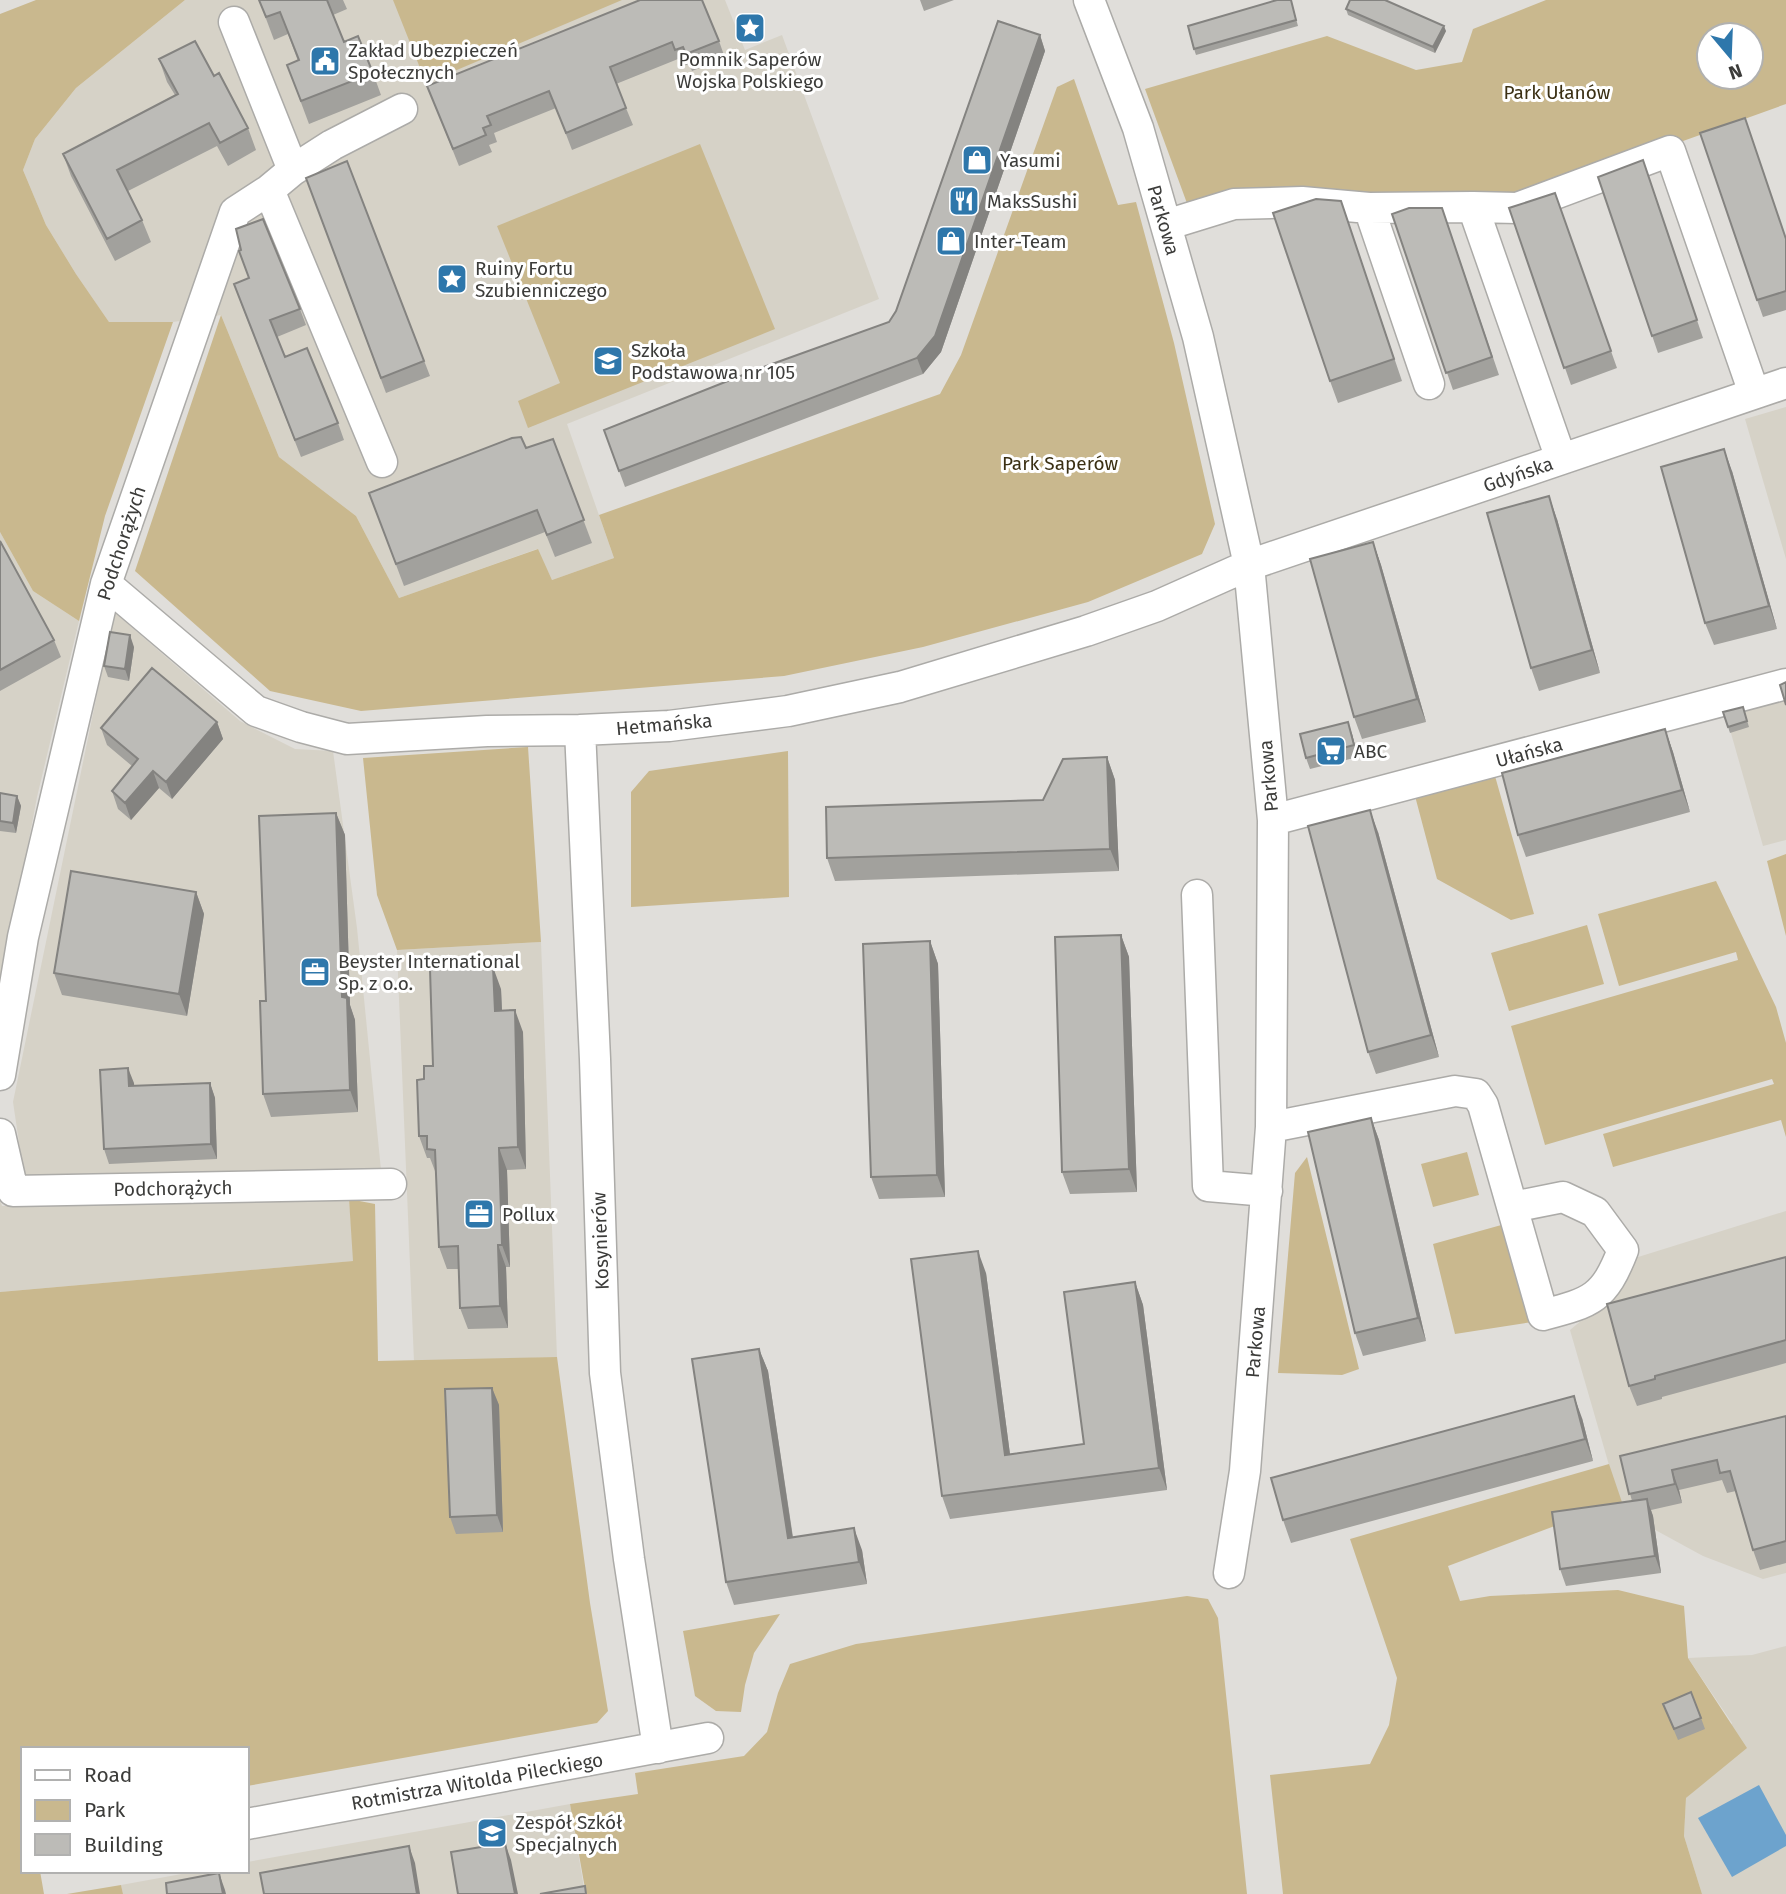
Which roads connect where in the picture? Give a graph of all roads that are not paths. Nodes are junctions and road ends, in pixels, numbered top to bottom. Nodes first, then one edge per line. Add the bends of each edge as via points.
1 (1089, 0) edge
2 (234, 22) dead end
3 (402, 109) dead end
4 (293, 170) junction
5 (269, 190) junction
6 (1473, 207) junction
7 (1369, 208) junction
8 (1166, 225) junction
9 (1786, 383) edge
10 (1429, 384) dead end
11 (1754, 393) junction
12 (1562, 459) junction
13 (382, 462) dead end
14 (1249, 565) junction
15 (106, 584) junction
16 (1786, 684) edge
17 (579, 730) junction
18 (1273, 820) junction
19 (1197, 895) dead end
20 (0, 1075) edge
21 (1271, 1127) junction
22 (0, 1134) edge
23 (391, 1184) dead end
24 (1267, 1191) junction
25 (1513, 1207) dead end
26 (1229, 1573) dead end
27 (708, 1738) dead end
28 (658, 1748) junction
29 (248, 1824) edge

1 - 8 street, Parkowa via 1138,128
2 - 4 street
3 - 4 street, Podchorążych
4 - 5 street, Podchorążych
5 - 13 street
5 - 15 street, Podchorążych via 235,212
6 - 7 street
6 - 11 street via 1517,208 1670,151
6 - 12 street
7 - 8 street via 1302,202 1234,204
7 - 10 street
8 - 14 street, Parkowa via 1198,337
9 - 11 street, Gdyńska
11 - 12 street, Gdyńska
12 - 14 street, Gdyńska
14 - 17 street, Hetmańska via 1086,631 900,687 788,711 669,726
14 - 18 street, Parkowa
15 - 17 street, Hetmańska via 256,711 301,727 346,739
15 - 20 street, Podchorążych via 23,937
16 - 18 street, Ułańska
17 - 28 street, Kosynierów via 605,1373
18 - 21 street, Parkowa
19 - 24 street via 1208,1186
21 - 24 street, Parkowa
21 - 25 street via 1455,1091 1476,1094
22 - 23 street, Podchorążych via 13,1191
24 - 26 street, Parkowa via 1245,1471
27 - 28 street, Rotmistrza Witolda Pileckiego
28 - 29 street, Rotmistrza Witolda Pileckiego

